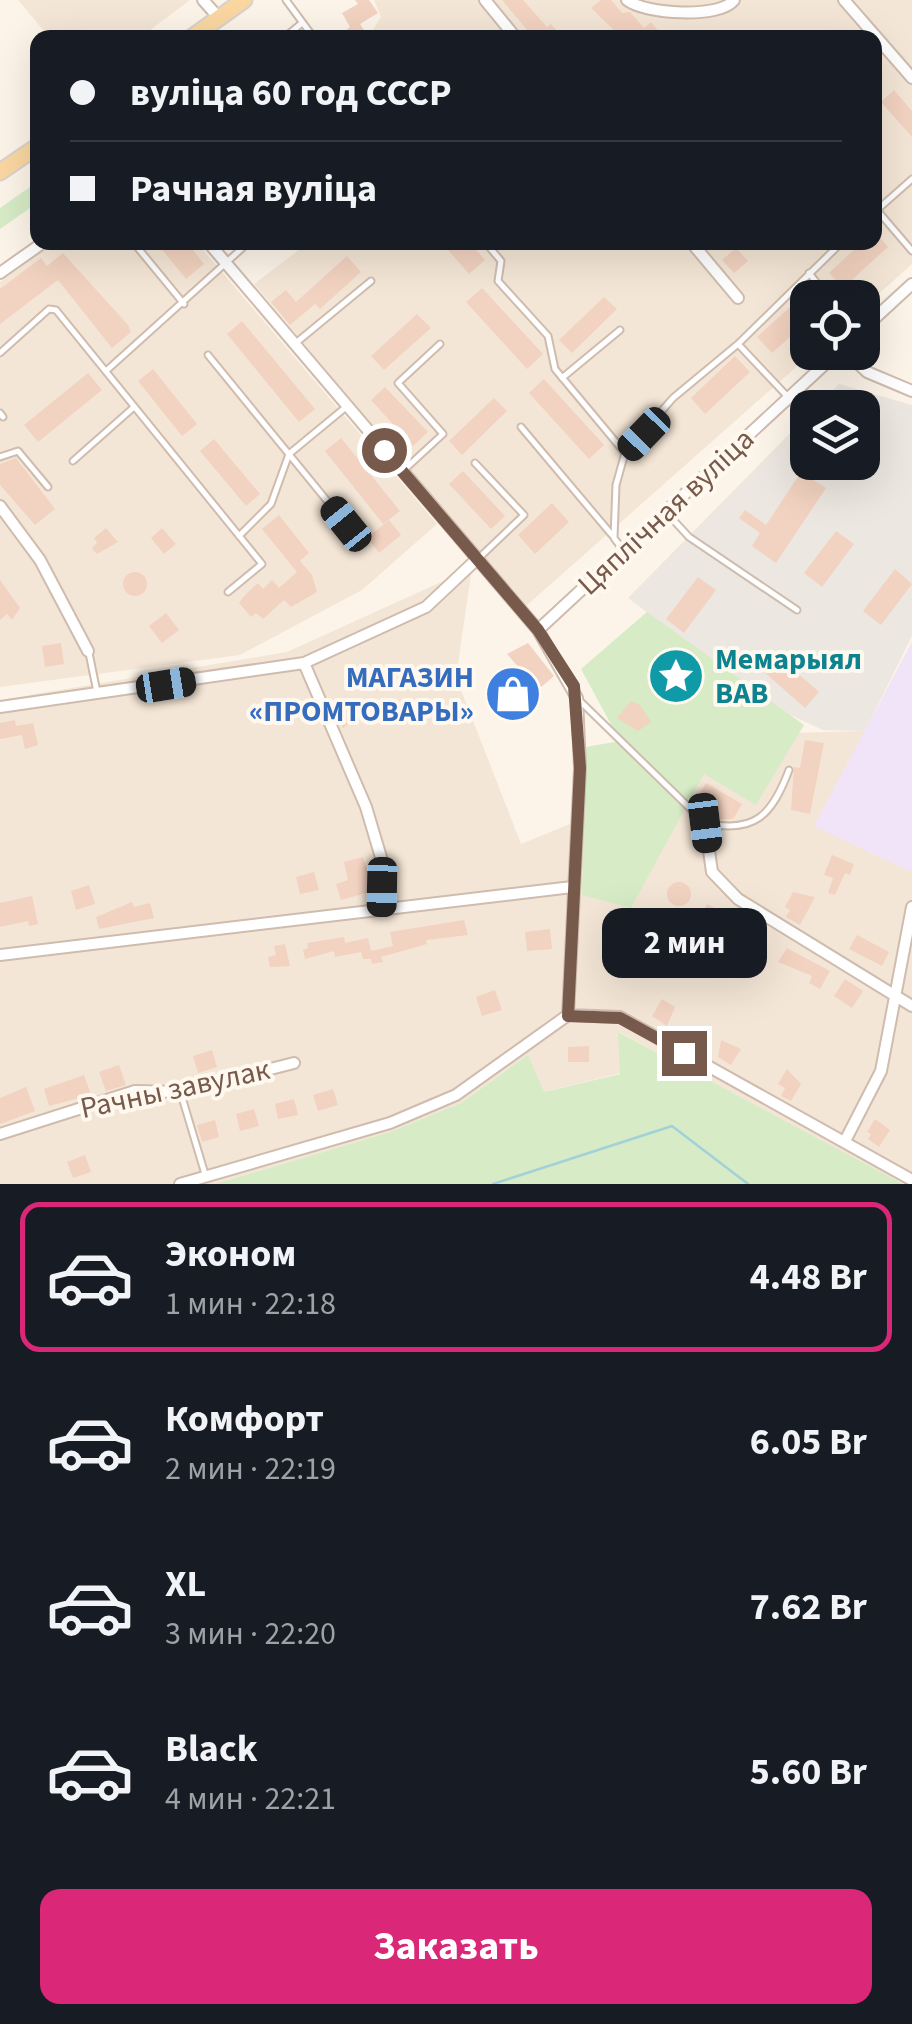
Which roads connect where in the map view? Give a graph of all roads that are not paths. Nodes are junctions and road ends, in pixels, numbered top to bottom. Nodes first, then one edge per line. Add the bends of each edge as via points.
1 (204, 0) edge
2 (244, 0) edge
3 (286, 0) edge
4 (484, 0) edge
5 (628, 0) edge
6 (734, 0) edge
7 (844, 0) edge
8 (219, 18) junction
9 (302, 23) junction
10 (202, 30) edge
11 (294, 30) edge
12 (308, 30) edge
13 (509, 30) edge
14 (870, 30) edge
15 (882, 44) edge
16 (912, 78) edge
17 (30, 151) edge
18 (0, 172) edge
19 (912, 180) edge
20 (882, 206) edge
21 (882, 218) edge
22 (33, 250) edge
23 (140, 250) edge
24 (215, 250) edge
25 (241, 250) edge
26 (492, 250) edge
27 (697, 250) edge
28 (833, 250) edge
29 (912, 251) edge
30 (226, 263) junction
31 (809, 273) junction
32 (0, 274) edge
33 (815, 280) edge
34 (371, 281) dead end
35 (912, 284) edge
36 (738, 298) dead end
37 (184, 304) junction
38 (880, 313) edge
39 (620, 330) dead end
40 (295, 344) junction
41 (440, 344) dead end
42 (738, 344) junction
43 (0, 353) edge
44 (208, 355) dead end
45 (819, 370) edge
46 (865, 370) edge
47 (106, 372) junction
48 (562, 378) junction
49 (912, 390) edge
50 (789, 398) junction
51 (134, 406) junction
52 (347, 406) junction
53 (521, 428) dead end
54 (625, 453) junction
55 (289, 454) junction
56 (0, 458) edge
57 (73, 461) dead end
58 (476, 463) dead end
59 (403, 471) junction
60 (48, 487) dead end
61 (0, 506) edge
62 (666, 512) junction
63 (346, 524) dead end
64 (239, 536) junction
65 (614, 538) junction
66 (624, 551) junction
67 (478, 559) junction
68 (228, 592) dead end
69 (797, 610) dead end
70 (538, 630) junction
71 (88, 650) joint
72 (304, 664) junction
73 (98, 696) junction
74 (577, 698) junction
75 (0, 708) edge
76 (790, 770) dead end
77 (705, 823) junction
78 (572, 887) junction
79 (912, 907) edge
80 (382, 910) junction
81 (0, 956) edge
82 (893, 995) junction
83 (912, 1006) edge
84 (568, 1016) junction
85 (294, 1063) dead end
86 (180, 1092) junction
87 (0, 1134) edge
88 (845, 1141) junction
89 (198, 1180) edge
90 (912, 1180) edge
91 (180, 1184) edge

1 - 8 street
2 - 8 main road
3 - 9 lane
4 - 13 street
5 - 6 street via 638,9 688,12 724,10
7 - 14 street
8 - 10 main road
9 - 11 lane
9 - 12 lane
15 - 16 street
17 - 18 main road
19 - 20 lane
21 - 29 lane
22 - 32 street
23 - 37 lane
24 - 30 street
25 - 30 lane
26 - 48 lane via 501,261 498,282 548,336
27 - 36 street
28 - 31 lane
30 - 37 lane
30 - 40 street
31 - 33 lane
31 - 42 lane
34 - 40 lane
35 - 38 street
37 - 47 lane
39 - 48 lane
40 - 52 street
41 - 59 lane via 398,383 443,434
42 - 50 lane
42 - 54 lane via 673,398
43 - 47 lane via 52,308
44 - 55 lane
45 - 50 street, Цяплічная вуліца
46 - 49 street
47 - 51 lane
48 - 54 lane
50 - 62 street, Цяплічная вуліца
51 - 57 lane
51 - 64 lane
52 - 55 lane
52 - 59 street
53 - 65 lane
54 - 65 lane
55 - 63 lane
55 - 64 lane via 271,504
56 - 60 lane via 18,451
58 - 67 lane via 524,515
59 - 67 street
61 - 71 street via 50,576
62 - 66 street, Цяплічная вуліца
62 - 69 lane via 689,537
64 - 68 lane via 262,564
65 - 66 lane
66 - 70 street, Цяплічная вуліца
67 - 70 street
67 - 72 street via 446,592 404,618
70 - 74 street
71 - 73 lane
72 - 73 street
72 - 80 street via 366,808 382,864
73 - 75 street
74 - 77 lane
74 - 78 street
76 - 77 lane via 778,798 751,824 733,829
77 - 82 street via 712,872 738,899
78 - 80 street
78 - 84 street
79 - 82 street
80 - 81 street
82 - 83 street
82 - 88 street via 881,1071
84 - 88 street via 620,1018
84 - 89 street via 456,1096 390,1123
85 - 86 street, Рачны завулак
86 - 87 street, Рачны завулак via 135,1092
86 - 89 lane
88 - 90 street
89 - 91 street

